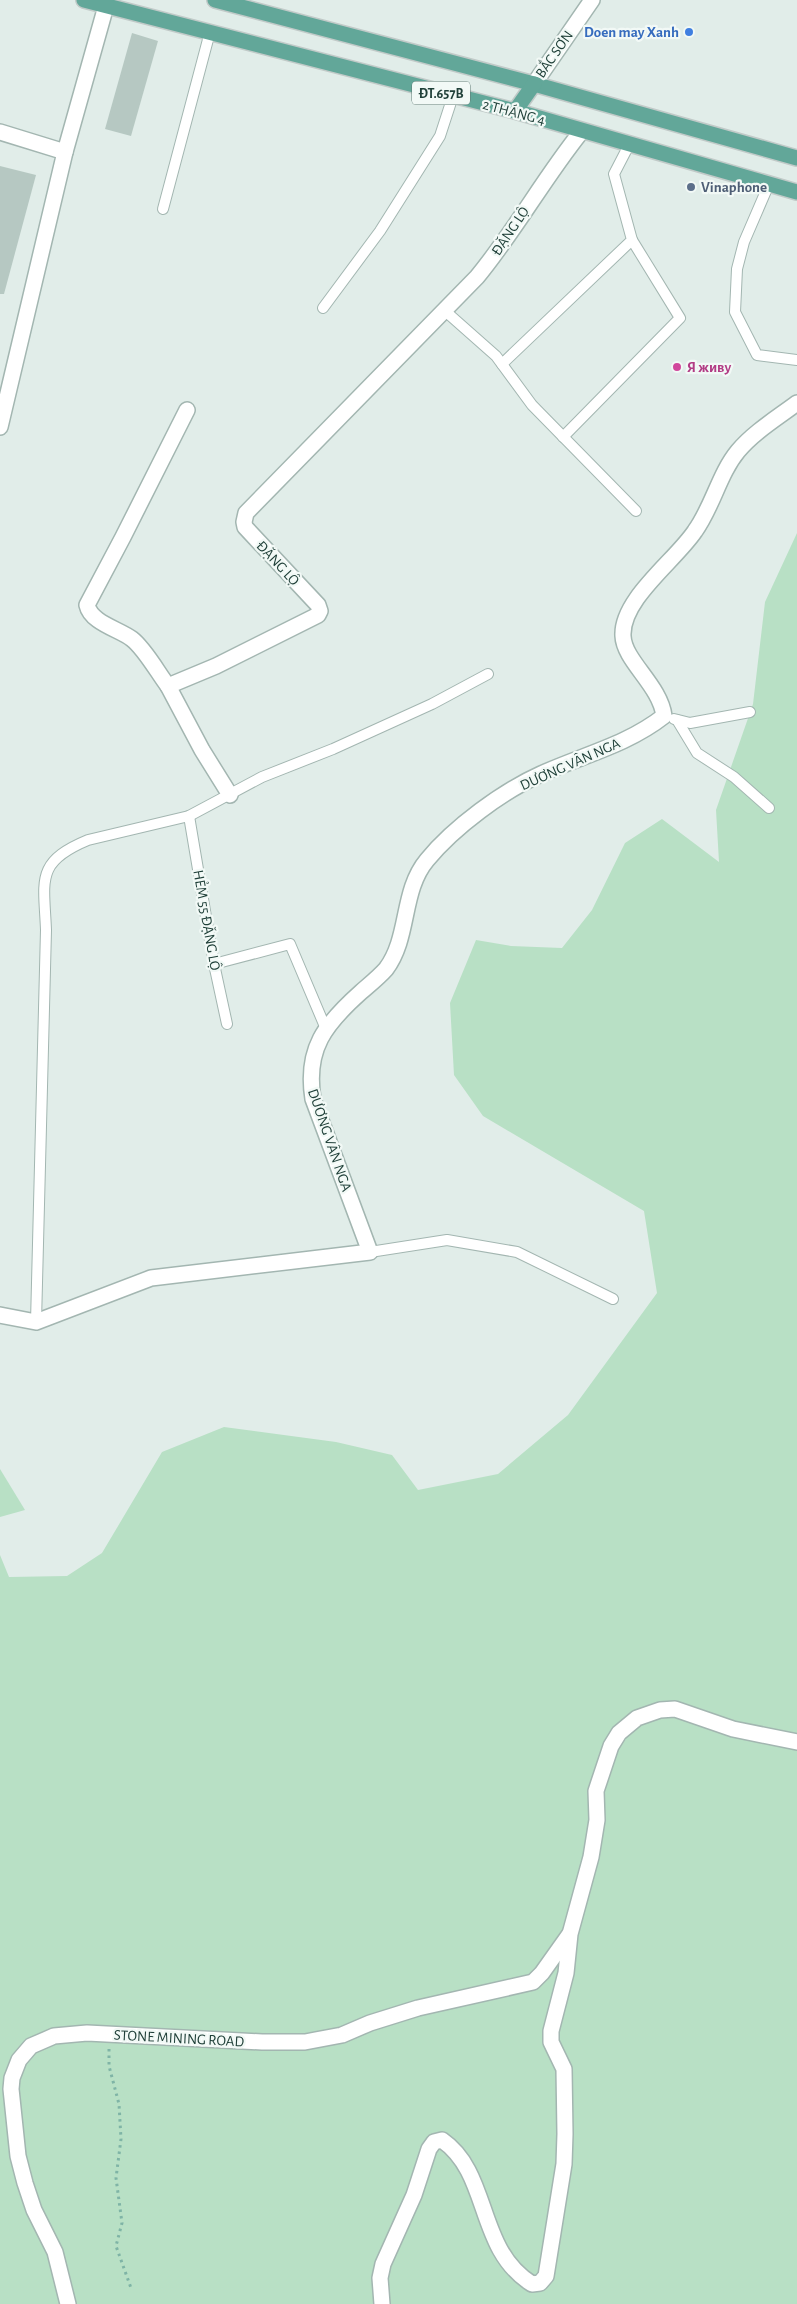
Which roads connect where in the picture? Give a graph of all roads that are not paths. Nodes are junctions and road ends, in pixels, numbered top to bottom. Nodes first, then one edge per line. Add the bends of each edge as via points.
1 (84, 0) edge
2 (215, 0) edge
3 (592, 0) edge
4 (106, 6) junction
5 (210, 32) junction
6 (534, 84) junction
7 (453, 96) junction
8 (515, 112) junction
9 (0, 132) edge
10 (581, 132) junction
11 (629, 145) junction
12 (65, 152) junction
13 (797, 158) edge
14 (769, 184) junction
15 (797, 192) edge
16 (163, 209) dead end
17 (632, 240) junction
18 (323, 308) dead end
19 (444, 310) junction
20 (797, 360) edge
21 (502, 364) junction
22 (797, 403) edge
23 (187, 410) dead end
24 (0, 427) edge
25 (563, 437) junction
26 (636, 511) dead end
27 (488, 674) dead end
28 (168, 686) junction
29 (750, 712) dead end
30 (671, 718) junction
31 (230, 795) junction
32 (769, 808) dead end
33 (189, 816) junction
34 (214, 964) junction
35 (227, 1024) dead end
36 (326, 1029) junction
37 (370, 1252) junction
38 (613, 1299) dead end
39 (0, 1315) edge
40 (36, 1322) junction
41 (797, 1742) edge
42 (570, 1934) junction
43 (68, 2304) edge
44 (382, 2304) edge

1 - 4 main road, 2 THÁNG 4 / ĐT.657B
2 - 6 main road, ĐT.657B
3 - 6 street, BẮC SƠN
4 - 5 main road, 2 THÁNG 4 / ĐT.657B
4 - 12 street
5 - 7 main road, 2 THÁNG 4 / ĐT.657B
5 - 16 lane
6 - 8 main road
6 - 13 main road, ĐT.657B
7 - 8 main road, 2 THÁNG 4 / ĐT.657B
7 - 18 lane via 440,136 380,231
8 - 10 main road, 2 THÁNG 4 / ĐT.657B
9 - 12 street
10 - 11 main road, 2 THÁNG 4 / ĐT.657B
10 - 19 street, ĐẶNG LỘ via 496,254
11 - 14 main road, 2 THÁNG 4 / ĐT.657B
11 - 17 lane via 614,174
12 - 24 street
14 - 15 main road, 2 THÁNG 4 / ĐT.657B
14 - 20 lane via 744,242 737,269 735,312 757,355
17 - 21 lane
17 - 25 lane via 680,318
19 - 21 lane
19 - 28 street, ĐẶNG LỘ via 246,513 245,527 318,605 318,615
21 - 25 lane via 532,405
22 - 30 street via 736,453 695,533 642,593 624,623 626,649
23 - 28 street via 87,605 97,618 133,640
25 - 26 lane
27 - 31 lane via 432,704
28 - 31 street
29 - 30 lane via 690,723
30 - 32 lane via 698,753 734,777
30 - 36 street, DƯƠNG VÂN NGA via 609,748 526,781 447,839 415,876 395,950 386,968
31 - 33 lane
33 - 34 lane, HẺM 55 ĐẶNG LỘ
33 - 40 lane via 75,845 53,860 44,878 46,930
34 - 35 lane, HẺM 55 ĐẶNG LỘ
34 - 36 lane via 290,944
36 - 37 street, DƯƠNG VÂN NGA via 314,1052 310,1082 313,1099
37 - 38 lane via 448,1240 517,1252
37 - 40 street via 150,1278
39 - 40 street
41 - 42 street, STONE MINING ROAD via 733,1729 675,1709 649,1713 627,1725 611,1746 600,1774 591,1857
42 - 43 street, STONE MINING ROAD via 533,1982 418,2008 342,2035 288,2043 69,2034 38,2041 19,2060 12,2078 12,2103 20,2165 34,2210 55,2252
42 - 44 street, STONE MINING ROAD via 566,1973 551,2031 551,2042 564,2069 565,2134 564,2164 546,2276 540,2283 532,2284 513,2268 495,2243 479,2196 458,2155 442,2140 434,2142 429,2149 414,2195 383,2264 380,2278

